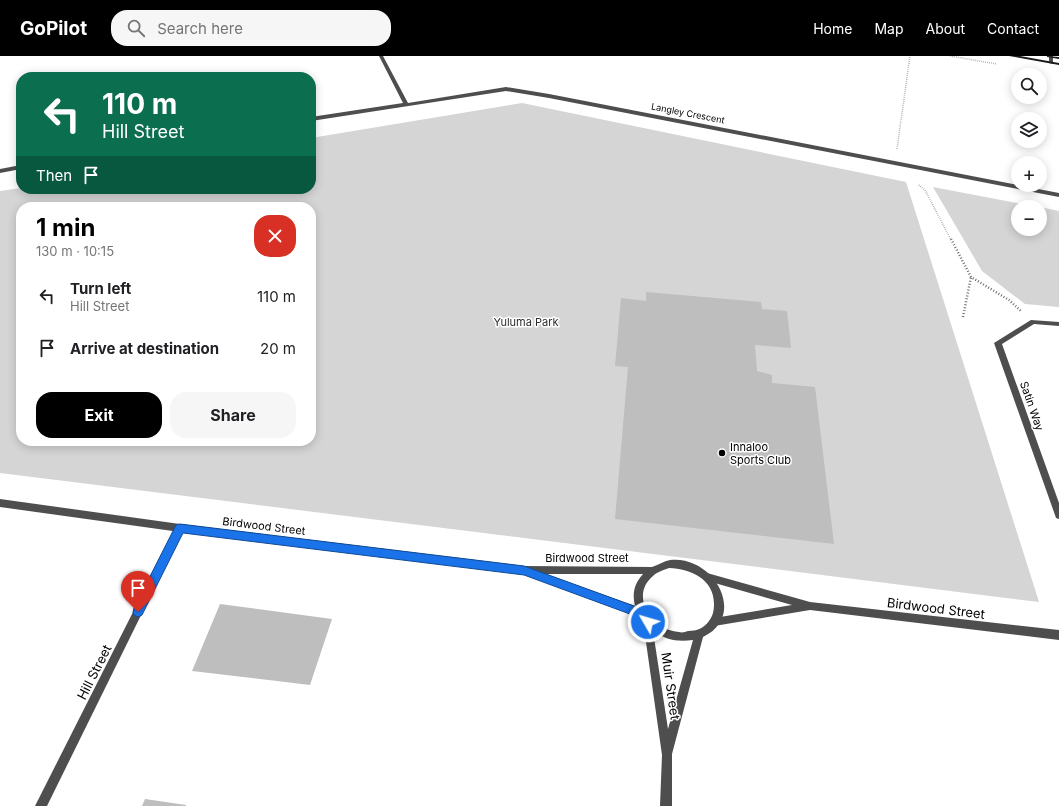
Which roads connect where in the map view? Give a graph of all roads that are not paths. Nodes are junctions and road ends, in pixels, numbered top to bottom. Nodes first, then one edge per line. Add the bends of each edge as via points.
1 (381, 56) edge
2 (1011, 56) edge
3 (1050, 56) edge
4 (1033, 58) edge
5 (1059, 58) edge
6 (1051, 63) junction
7 (1059, 64) edge
8 (406, 104) junction
9 (316, 118) edge
10 (16, 168) edge
11 (0, 171) edge
12 (1059, 195) edge
13 (1059, 324) edge
14 (0, 503) edge
15 (1059, 515) edge
16 (180, 528) junction
17 (524, 570) junction
18 (650, 570) junction
19 (707, 577) junction
20 (810, 606) junction
21 (644, 617) junction
22 (714, 622) junction
23 (699, 634) junction
24 (1059, 635) edge
25 (667, 755) junction
26 (41, 806) edge
27 (666, 806) edge

1 - 8 street
2 - 4 main road
3 - 5 main road
3 - 6 street
4 - 6 main road
6 - 7 main road
8 - 9 street, Langley Crescent
8 - 12 street, Langley Crescent via 506,89
10 - 11 street
13 - 15 street, Satin Way via 1033,322 998,343
14 - 16 street, Birdwood Street
16 - 17 street, Birdwood Street
16 - 26 street, Hill Street
17 - 18 street, Birdwood Street
17 - 21 street, Birdwood Street
18 - 19 street via 664,565 679,564 694,568
18 - 21 street via 637,594
19 - 20 street, Birdwood Street
19 - 22 street via 714,585 720,604
20 - 22 street, Birdwood Street
20 - 24 street, Birdwood Street
21 - 23 street via 666,634 688,637
21 - 25 street, Muir Street
22 - 23 street
23 - 25 street, Muir Street
25 - 27 street, Muir Street

